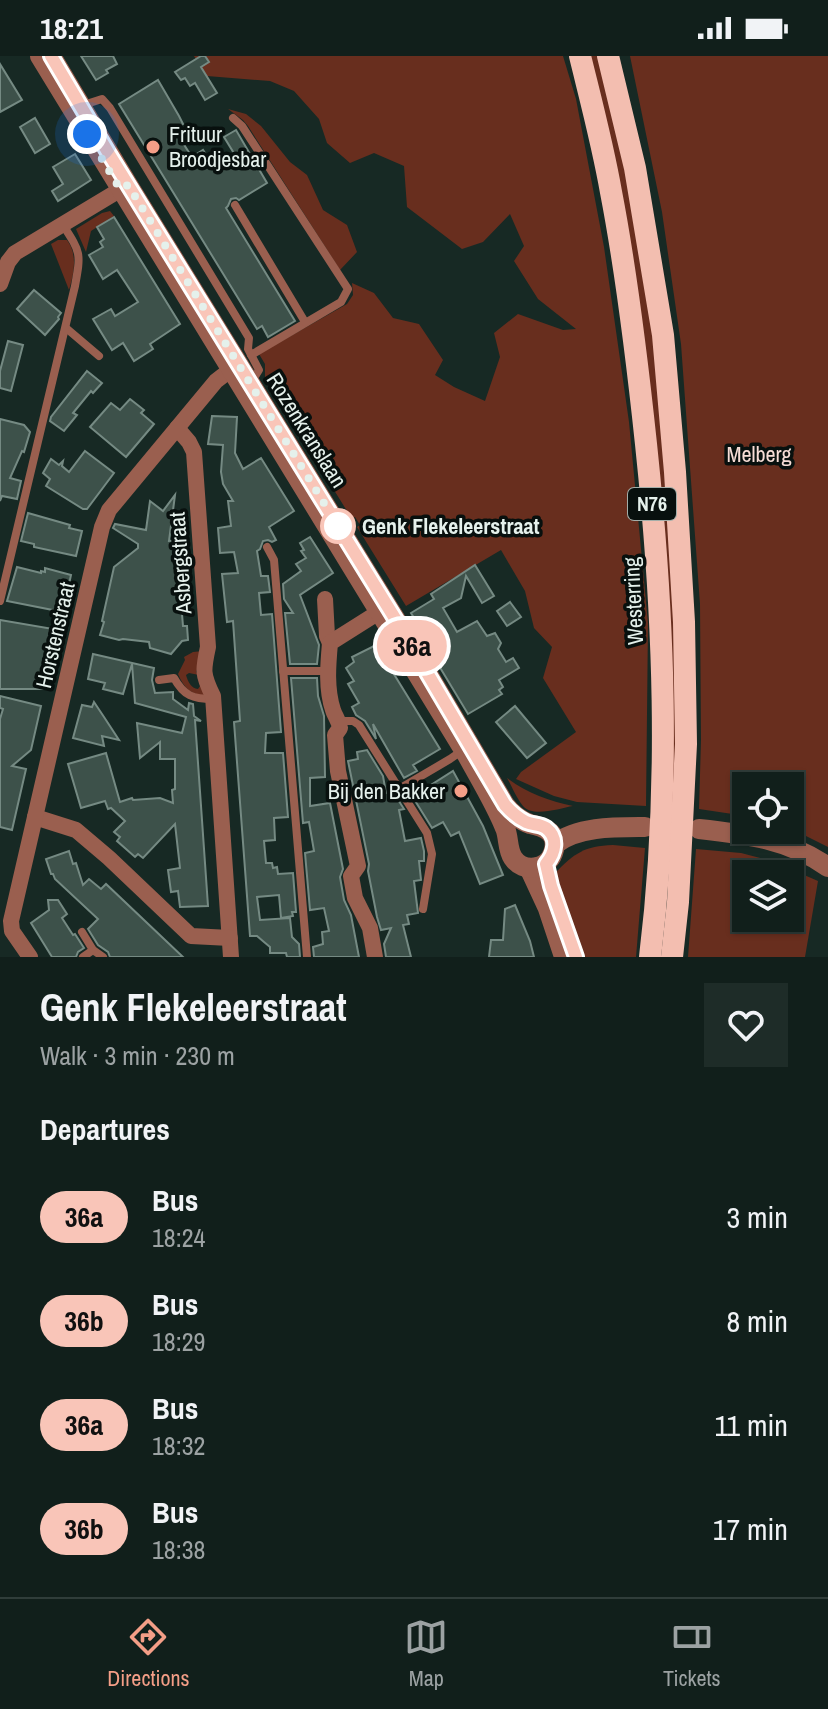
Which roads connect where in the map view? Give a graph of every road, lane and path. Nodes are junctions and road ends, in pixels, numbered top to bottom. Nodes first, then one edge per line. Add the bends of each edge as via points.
1 (40, 56) edge
2 (51, 56) edge
3 (580, 56) edge
4 (608, 56) edge
5 (76, 108) junction
6 (233, 118) dead end
7 (124, 187) junction
8 (235, 205) dead end
9 (63, 225) junction
10 (0, 284) edge
11 (305, 322) junction
12 (66, 328) junction
13 (99, 356) dead end
14 (240, 363) junction
15 (177, 428) junction
16 (267, 547) dead end
17 (325, 599) dead end
18 (0, 601) edge
19 (384, 609) junction
20 (330, 643) junction
21 (283, 671) junction
22 (328, 671) junction
23 (159, 680) dead end
24 (213, 699) junction
25 (339, 721) junction
26 (463, 749) junction
27 (399, 789) junction
28 (35, 817) junction
29 (635, 827) dead end
30 (699, 829) dead end
31 (543, 832) junction
32 (510, 841) junction
33 (536, 866) junction
34 (828, 867) edge
35 (423, 909) dead end
36 (82, 932) dead end
37 (230, 938) junction
38 (93, 950) junction
39 (30, 957) edge
40 (83, 957) edge
41 (103, 957) edge
42 (231, 957) edge
43 (307, 957) edge
44 (375, 957) edge
45 (562, 957) edge
46 (576, 957) edge
47 (650, 957) edge
48 (672, 957) edge

1 - 5 street, Rozenkranslaan
2 - 5 street, Rozenkranslaan
3 - 47 highway, Westerring / N76 via 611,191 651,484 664,740 658,896
4 - 48 highway, N76 via 635,168 663,335 675,472 686,744
5 - 7 street, Rozenkranslaan
5 - 14 lane via 102,99 110,108 249,338
6 - 11 lane via 348,289 341,302
7 - 9 street
7 - 14 street, Rozenkranslaan
8 - 11 lane
9 - 10 street via 15,253
9 - 12 lane via 80,259
11 - 14 lane
12 - 13 lane
12 - 18 lane
14 - 15 street, Horstenstraat via 216,381
14 - 19 street, Rozenkranslaan
14 - 19 street, Rozenkranslaan
15 - 24 street, Asbergstraat via 194,452 208,647 203,669
15 - 28 street, Horstenstraat via 109,510 102,527
16 - 21 lane via 274,560
17 - 20 street
19 - 20 street
19 - 26 street, Rozenkranslaan
19 - 31 street, Rozenkranslaan via 505,805
20 - 22 street
21 - 22 lane
21 - 43 lane
22 - 25 street
23 - 24 lane via 174,678 192,698
24 - 37 street, Asbergstraat
25 - 27 lane via 359,725
25 - 44 street via 338,771 358,866 351,876
26 - 27 lane
26 - 32 street, Rozenkranslaan
27 - 35 lane via 427,833 432,854
28 - 37 street via 76,830 191,936
28 - 39 street, Horstenstraat via 11,921
29 - 31 street
30 - 34 street via 791,846
31 - 32 street via 521,826
31 - 33 street via 554,851
32 - 33 street, Rozenkranslaan via 518,864
33 - 45 street, Rozenkranslaan
33 - 46 street, Rozenkranslaan via 551,886
36 - 38 lane
37 - 42 street, Asbergstraat
38 - 40 lane
38 - 41 lane

